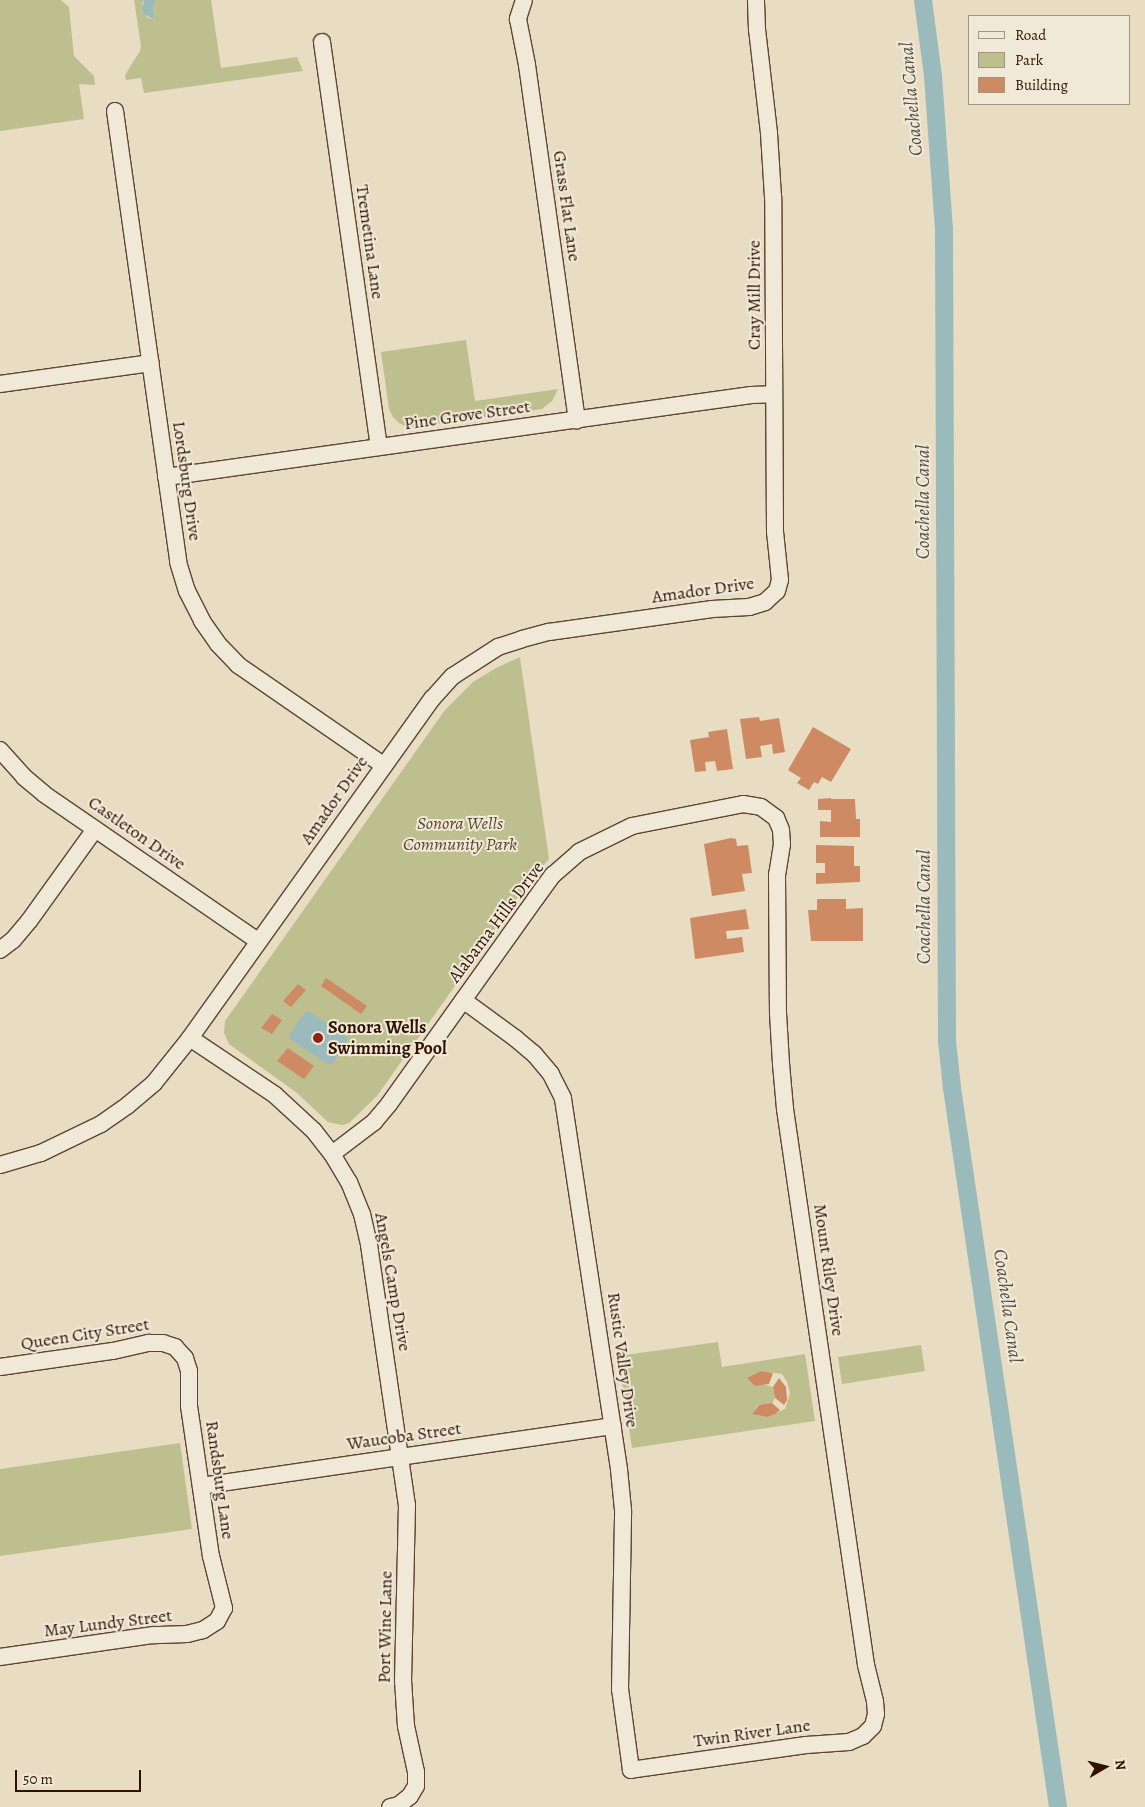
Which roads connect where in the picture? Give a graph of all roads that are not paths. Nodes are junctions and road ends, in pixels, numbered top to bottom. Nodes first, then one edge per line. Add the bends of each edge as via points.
1 (524, 0) edge
2 (756, 0) edge
3 (322, 42) dead end
4 (115, 111) dead end
5 (150, 364) junction
6 (0, 384) edge
7 (774, 394) junction
8 (577, 420) junction
9 (379, 448) junction
10 (166, 477) junction
11 (777, 591) joint
12 (0, 750) edge
13 (383, 765) junction
14 (776, 818) joint
15 (95, 829) junction
16 (258, 941) junction
17 (0, 950) edge
18 (463, 1000) junction
19 (190, 1038) junction
20 (332, 1154) junction
21 (0, 1165) edge
22 (175, 1347) joint
23 (0, 1366) edge
24 (613, 1426) junction
25 (401, 1457) junction
26 (201, 1486) junction
27 (217, 1621) joint
28 (0, 1656) edge
29 (873, 1726) joint
30 (631, 1770) joint
31 (390, 1807) edge

1 - 8 street, Grass Flat Lane via 518,19
2 - 7 street, Cray Mill Drive via 773,197
3 - 9 street, Tremetina Lane
4 - 5 street, Lordsburg Drive
5 - 6 street
5 - 10 street, Lordsburg Drive
7 - 8 street, Pine Grove Street
7 - 11 street, Cray Mill Drive via 775,532 780,580
8 - 9 street, Pine Grove Street
9 - 10 street, Pine Grove Street
10 - 13 street, Lordsburg Drive via 178,562 187,591 218,644 245,670
11 - 13 street, Amador Drive via 765,602 750,606 712,608 549,632 498,648 453,676 432,698
12 - 15 street, Castleton Drive via 24,778
13 - 16 street, Amador Drive
14 - 18 street, Alabama Hills Drive via 761,807 743,804 632,826 579,852 553,875
14 - 29 street, Mount Riley Drive via 782,844 778,874 778,1013 785,1109 866,1665 875,1702
15 - 16 street, Castleton Drive
15 - 17 street via 29,922
16 - 19 street, Amador Drive
18 - 20 street, Alabama Hills Drive via 374,1122
18 - 24 street, Rustic Valley Drive via 534,1054 551,1074 563,1098
19 - 20 street, Angels Camp Drive via 274,1095 314,1131
19 - 21 street, Amador Drive via 154,1083 101,1124 41,1153
20 - 25 street, Angels Camp Drive via 349,1182 362,1214
22 - 23 street, Queen City Street via 163,1342 149,1343
22 - 26 street, Randsburg Lane via 189,1371 189,1406
24 - 25 street, Waucoba Street
24 - 30 street, Rustic Valley Drive via 623,1510 620,1689
25 - 26 street, Waucoba Street
25 - 31 street, Port Wine Lane via 408,1526 404,1703 416,1786 399,1805
26 - 27 street, Randsburg Lane via 211,1556 224,1608
27 - 28 street, May Lundy Street via 203,1630 187,1634 153,1635
29 - 30 street, Twin River Lane via 863,1736 849,1742 806,1745

